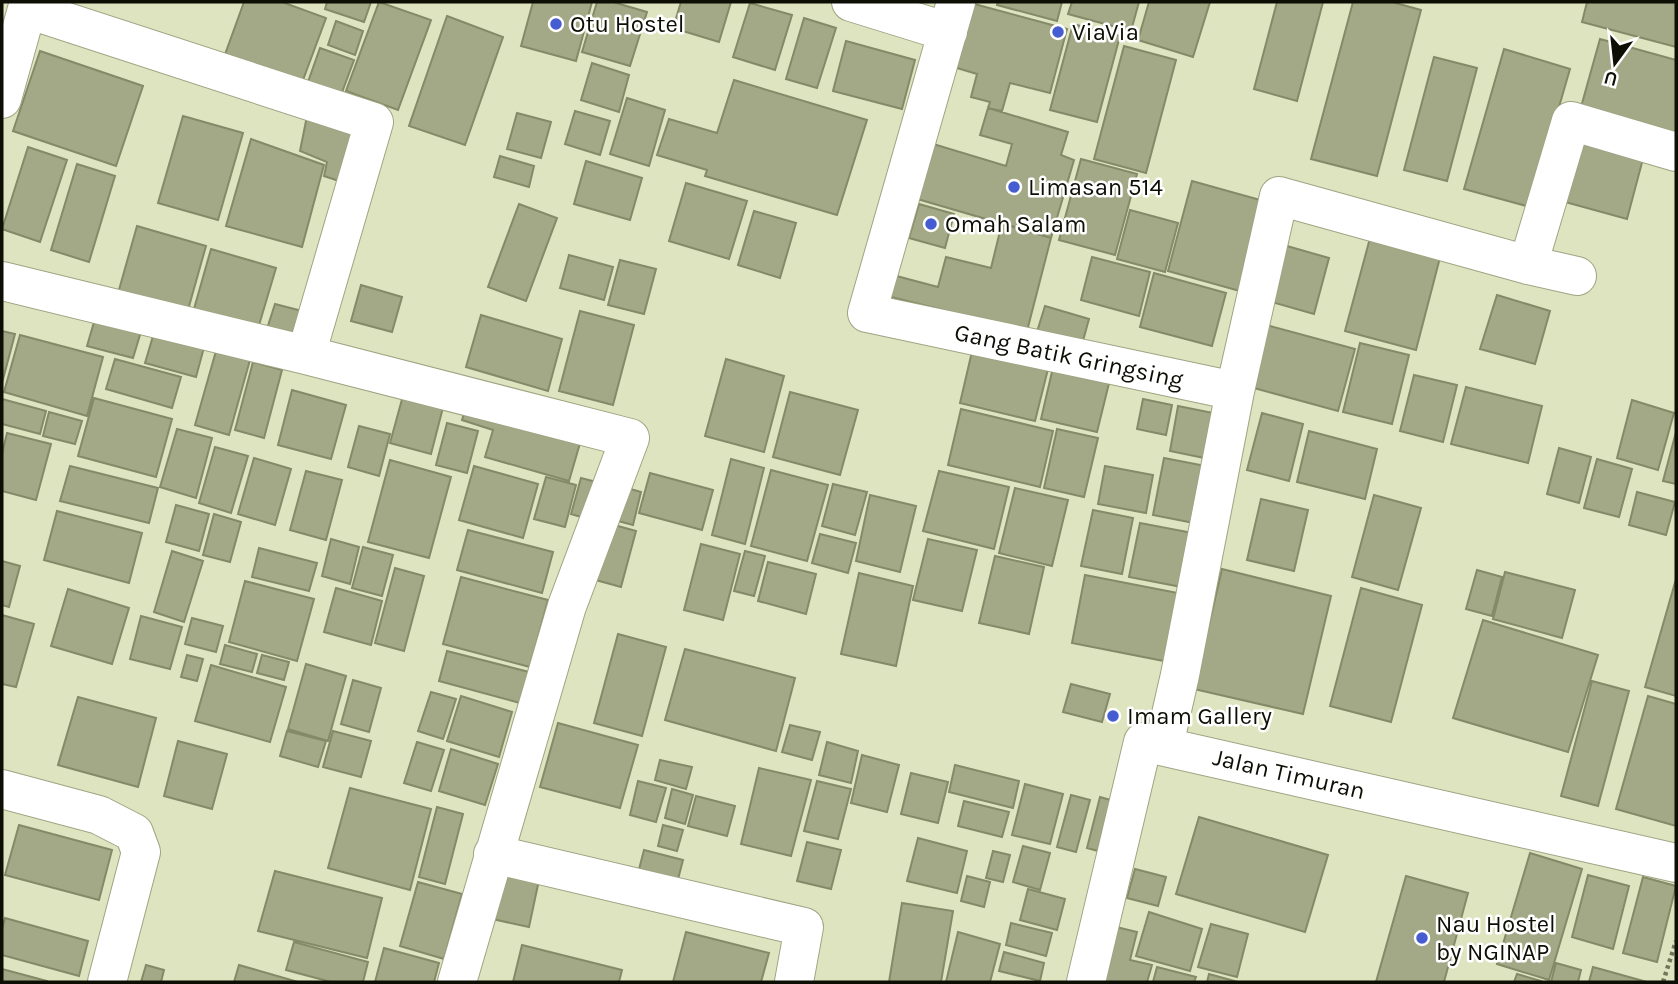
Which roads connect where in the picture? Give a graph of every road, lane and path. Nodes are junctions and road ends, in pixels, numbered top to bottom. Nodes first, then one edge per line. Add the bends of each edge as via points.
1 (851, 2) edge
2 (28, 5) edge
3 (952, 17) edge
4 (3, 92) edge
5 (1676, 152) edge
6 (1528, 265) junction
7 (1577, 276) dead end
8 (2, 281) edge
9 (306, 355) junction
10 (1234, 391) junction
11 (1164, 745) junction
12 (2, 789) edge
13 (493, 855) junction
14 (1676, 863) edge
15 (1676, 941) edge
16 (107, 982) edge
17 (457, 982) edge
18 (794, 982) edge
19 (1086, 982) edge
20 (1662, 982) edge

1 - 3 street
2 - 4 street
2 - 9 street via 374,122
3 - 10 street, Gang Batik Gringsing via 867,313
5 - 6 street via 1571,121
6 - 7 street
6 - 10 street via 1279,195
8 - 9 street
9 - 13 street via 630,438 567,606
10 - 11 street
11 - 14 street, Jalan Timuran
11 - 19 street via 1143,741
12 - 16 street via 99,815 134,833 141,852
13 - 17 street
13 - 18 street via 804,927
15 - 20 path

